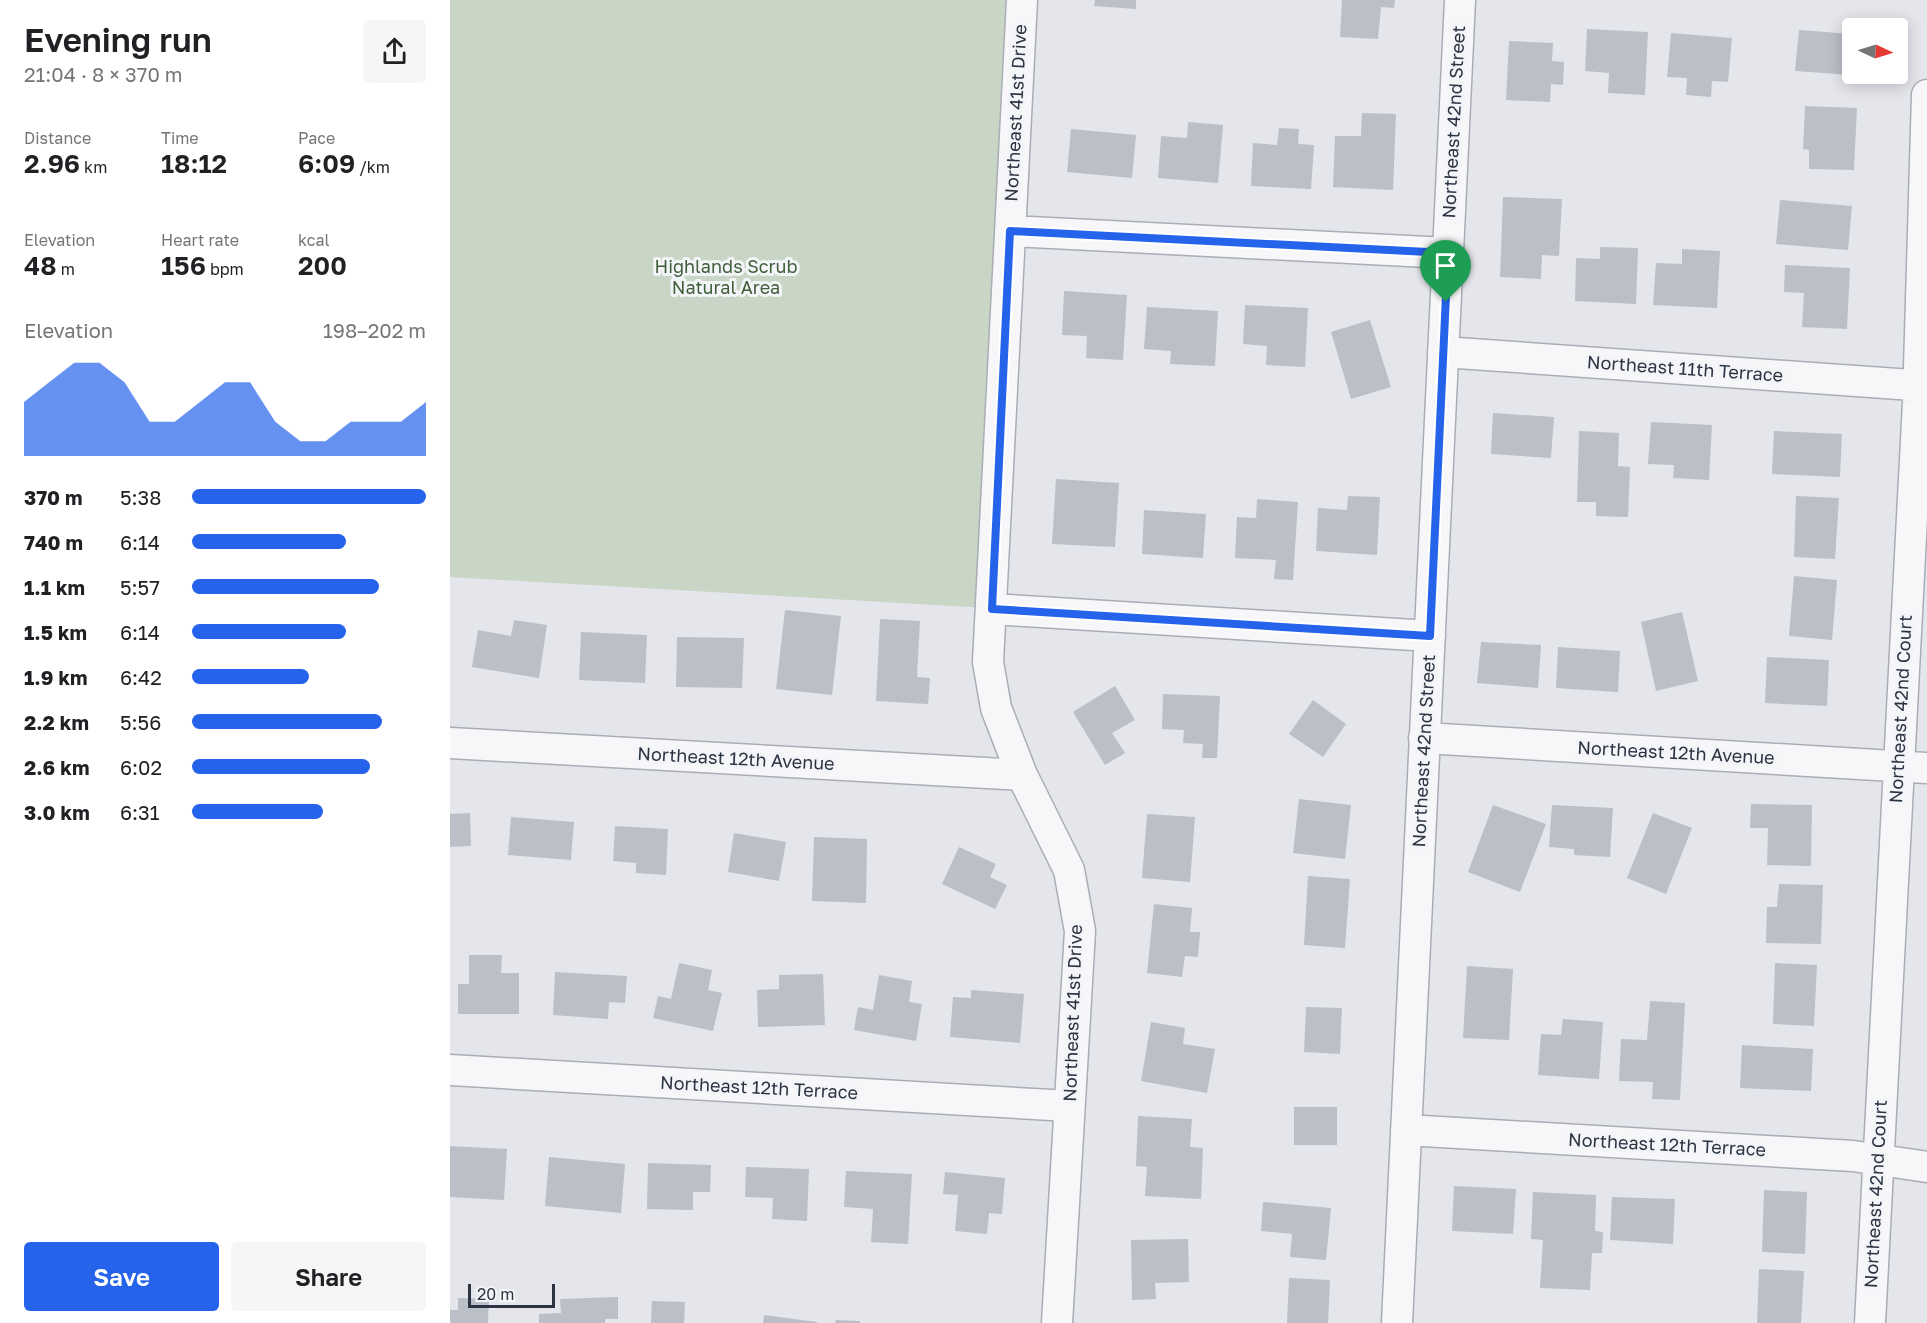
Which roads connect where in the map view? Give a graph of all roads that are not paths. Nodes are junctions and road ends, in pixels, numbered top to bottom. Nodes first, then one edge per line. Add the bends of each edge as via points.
1 (1022, 0) edge
2 (1460, 0) edge
3 (1927, 95) edge
4 (1010, 231) junction
5 (1448, 253) junction
6 (1443, 352) junction
7 (1923, 385) edge
8 (992, 609) junction
9 (1430, 636) junction
10 (1424, 738) junction
11 (450, 743) edge
12 (1897, 766) junction
13 (1927, 768) edge
14 (1022, 776) junction
15 (450, 1070) edge
16 (1069, 1106) junction
17 (1406, 1130) junction
18 (1877, 1159) junction
19 (1927, 1167) edge
20 (1057, 1323) edge
21 (1397, 1323) edge
22 (1870, 1323) edge

1 - 4 street, Northeast 41st Drive
2 - 5 street, Northeast 42nd Street
3 - 7 street, Northeast 42nd Court
4 - 5 street
4 - 8 street, Northeast 41st Drive
5 - 6 street, Northeast 42nd Street
6 - 7 street, Northeast 11th Terrace
6 - 9 street, Northeast 42nd Street
7 - 12 street, Northeast 42nd Court
8 - 9 street
8 - 14 street, Northeast 41st Drive via 988,662 996,708
9 - 10 street, Northeast 42nd Street
10 - 12 street, Northeast 12th Avenue
10 - 17 street, Northeast 42nd Street
11 - 14 street, Northeast 12th Avenue
12 - 13 street, Northeast 12th Avenue
12 - 18 street, Northeast 42nd Court
14 - 16 street, Northeast 41st Drive via 1069,870 1080,931
15 - 16 street, Northeast 12th Terrace
16 - 20 street, Northeast 41st Drive
17 - 18 street, Northeast 12th Terrace
17 - 21 street, Northeast 42nd Street
18 - 19 street, Northeast 12th Terrace
18 - 22 street, Northeast 42nd Court

